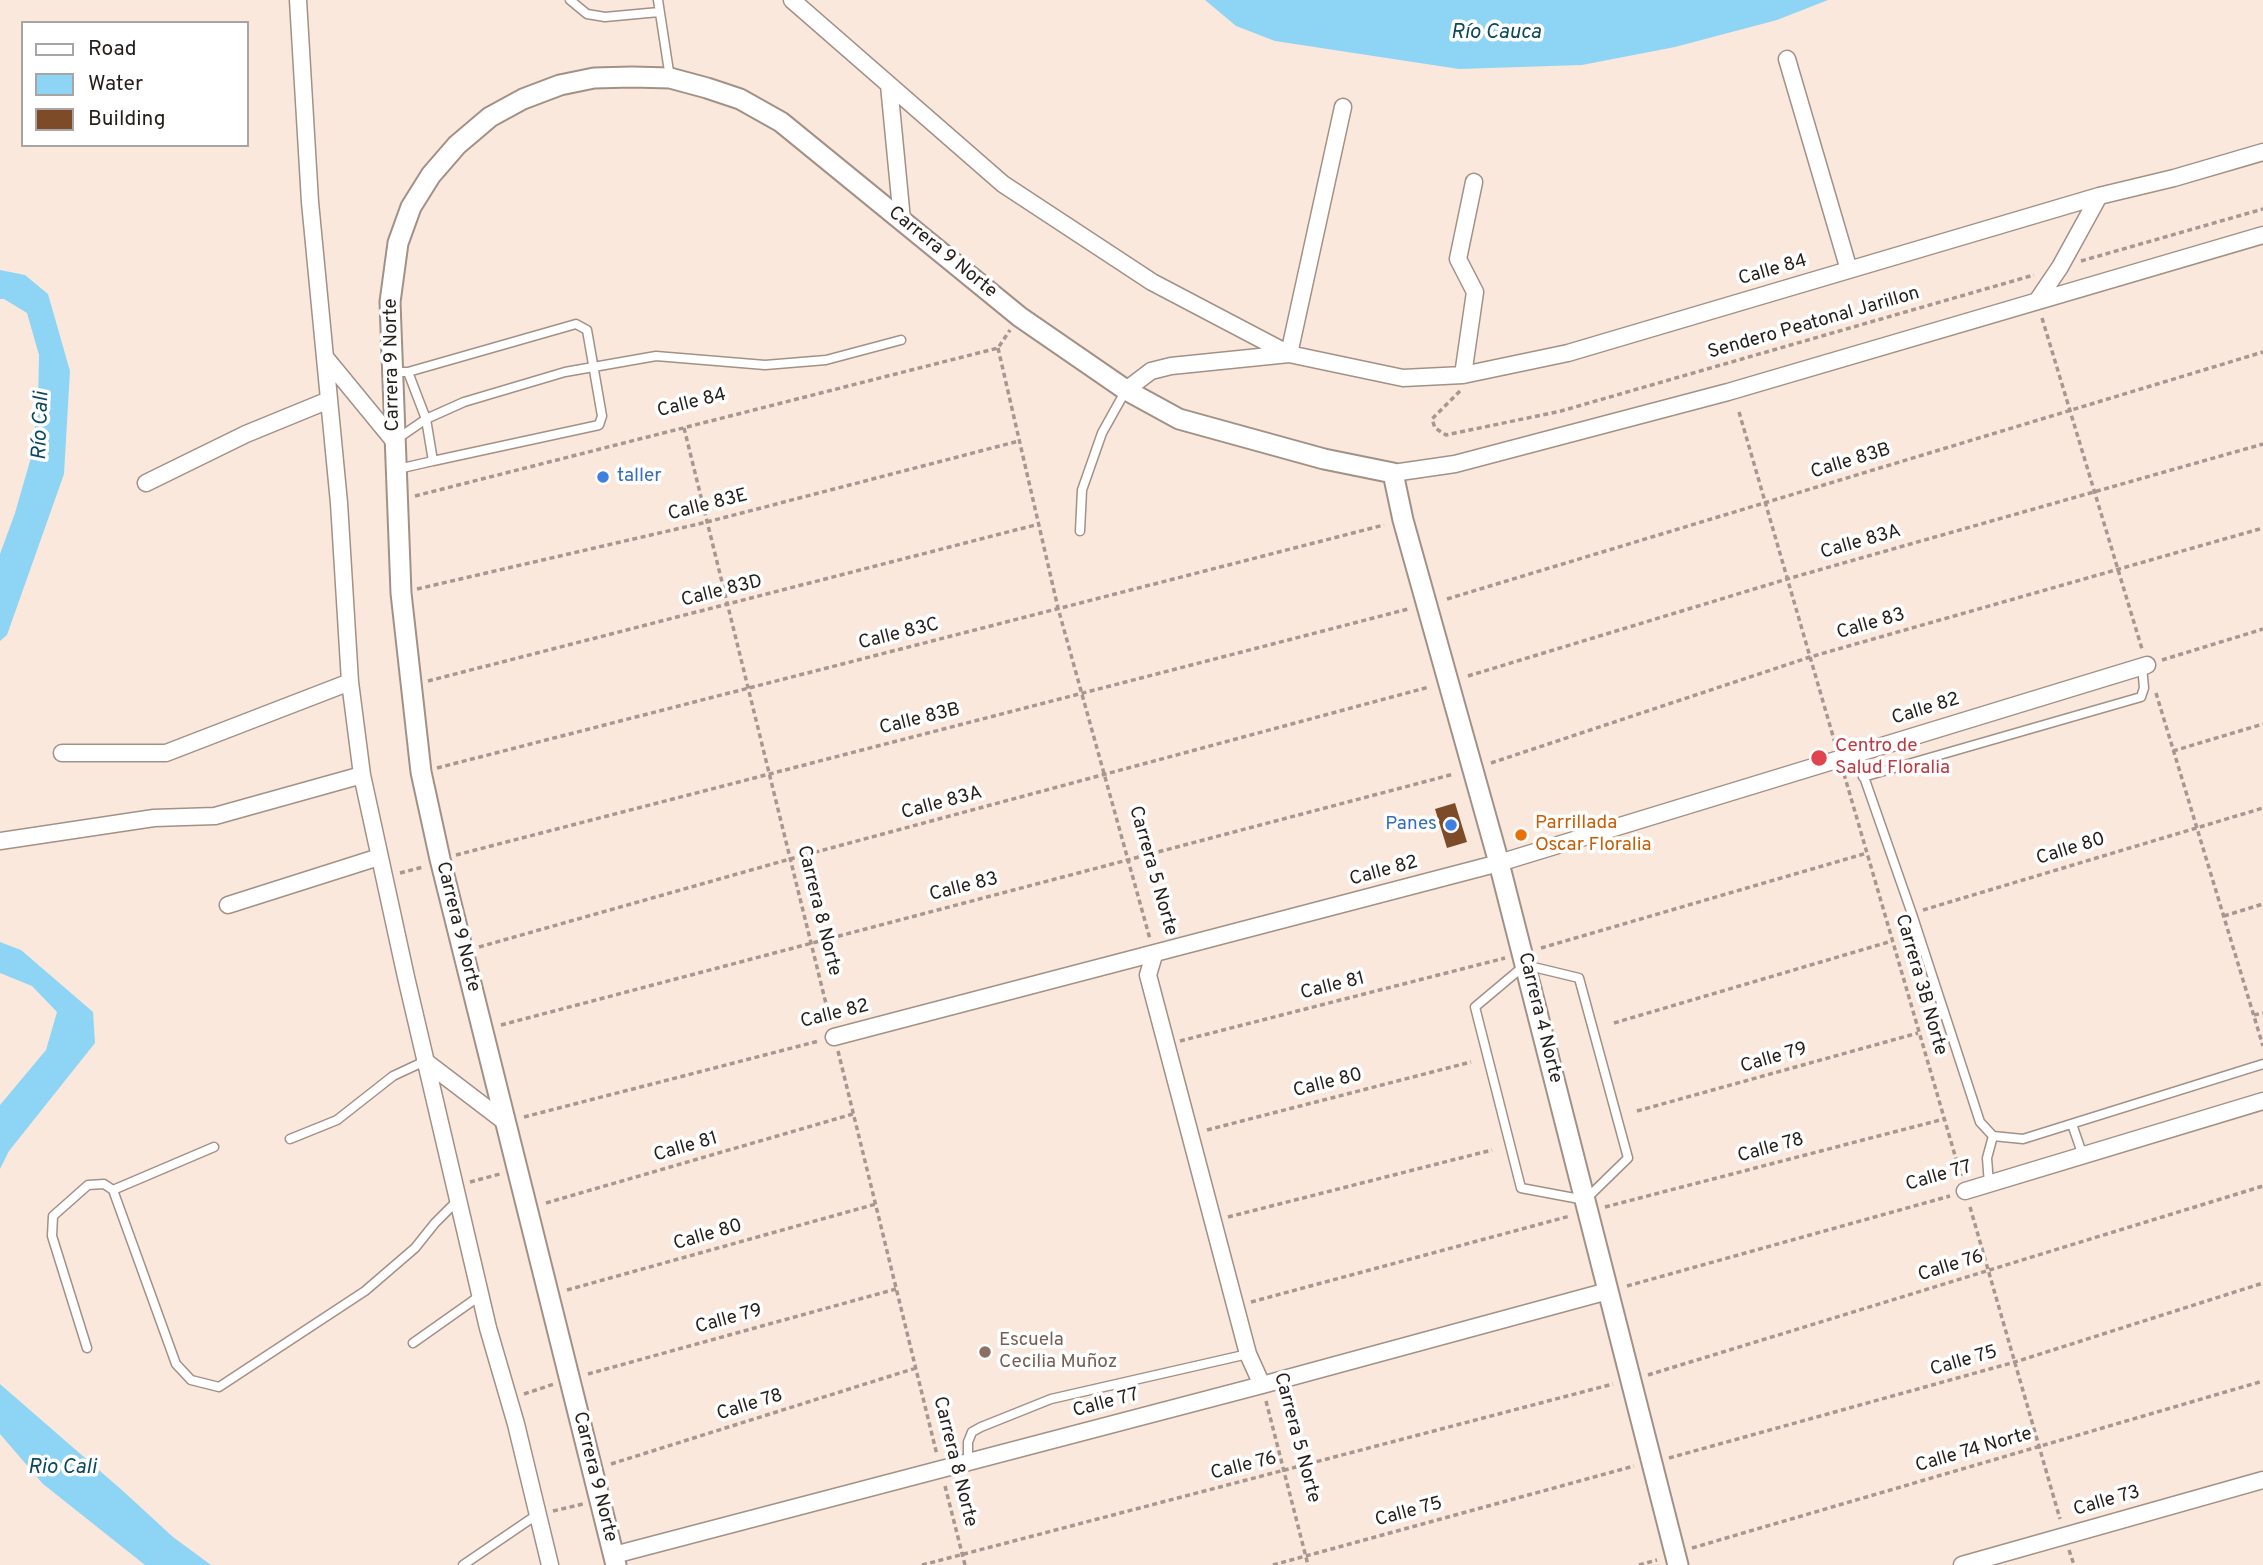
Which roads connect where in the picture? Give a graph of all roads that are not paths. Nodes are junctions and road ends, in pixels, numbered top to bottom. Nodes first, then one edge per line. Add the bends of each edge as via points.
1 (298, 0) edge
2 (569, 0) edge
3 (658, 0) edge
4 (792, 0) edge
5 (659, 12) junction
6 (1787, 59) dead end
7 (670, 78) junction
8 (889, 85) junction
9 (1343, 107) dead end
10 (2263, 152) edge
11 (1474, 182) dead end
12 (2099, 196) junction
13 (902, 220) junction
14 (2263, 235) edge
15 (1849, 270) junction
16 (2036, 301) junction
17 (901, 340) dead end
18 (1289, 354) junction
19 (325, 357) junction
20 (594, 367) junction
21 (400, 372) junction
22 (1463, 375) junction
23 (1126, 390) junction
24 (329, 400) junction
25 (426, 419) junction
26 (394, 441) junction
27 (433, 461) junction
28 (395, 470) junction
29 (1394, 473) junction
30 (146, 483) dead end
31 (1080, 531) dead end
32 (2144, 666) joint
33 (350, 682) junction
34 (62, 753) dead end
35 (1848, 757) junction
36 (362, 775) junction
37 (1863, 777) junction
38 (0, 841) edge
39 (379, 857) junction
40 (1499, 863) junction
41 (228, 905) dead end
42 (1154, 955) junction
43 (1525, 965) junction
44 (834, 1037) road end
45 (425, 1061) junction
46 (2263, 1064) edge
47 (2263, 1101) edge
48 (505, 1122) junction
49 (2072, 1124) junction
50 (1993, 1136) junction
51 (290, 1139) dead end
52 (214, 1147) dead end
53 (2083, 1156) junction
54 (1989, 1184) junction
55 (113, 1190) junction
56 (1965, 1192) road end
57 (456, 1193) junction
58 (1585, 1200) junction
59 (1617, 1288) junction
60 (481, 1295) junction
61 (413, 1343) dead end
62 (87, 1348) dead end
63 (1248, 1354) junction
64 (1262, 1385) junction
65 (968, 1462) junction
66 (2263, 1480) edge
67 (538, 1514) junction
68 (615, 1560) edge
69 (463, 1565) edge
70 (550, 1565) edge
71 (1678, 1565) edge
72 (1962, 1565) edge

1 - 19 street
2 - 5 lane via 587,14 604,17
3 - 5 lane
4 - 8 street
5 - 7 lane
6 - 15 street
7 - 13 street, Carrera 9 Norte via 740,99 781,122
7 - 21 street, Carrera 9 Norte via 594,78 560,85 490,117 457,145 411,206 398,243 390,302
8 - 13 street
8 - 18 street via 1003,184 1152,282
9 - 18 street
10 - 12 street, Calle 84
11 - 22 street via 1458,259 1475,292
12 - 15 street, Calle 84
12 - 16 street
13 - 23 street, Carrera 9 Norte via 1020,317
14 - 16 street
15 - 22 street, Calle 84 via 1567,353
16 - 29 street via 1702,399 1455,464
17 - 20 lane via 826,360 765,365 656,356
18 - 22 street, Calle 84 via 1403,378
18 - 23 street via 1171,366 1151,371
19 - 24 street
19 - 26 street
20 - 21 lane via 587,330 576,324
20 - 25 lane via 464,402
20 - 27 lane via 602,416 599,425
21 - 25 lane
21 - 26 street, Carrera 9 Norte
23 - 29 street, Carrera 9 Norte via 1179,419
23 - 31 lane via 1102,433 1082,490
24 - 30 street via 246,433
24 - 33 street
25 - 26 lane
25 - 27 lane
26 - 28 street, Carrera 9 Norte
27 - 28 lane
28 - 48 street, Carrera 9 Norte via 401,593 421,772
29 - 40 street, Carrera 4 Norte via 1403,520
32 - 35 street, Calle 82
32 - 37 lane via 2141,697
33 - 34 street via 166,753
33 - 36 street
35 - 37 lane
35 - 40 street, Calle 82
36 - 38 street via 215,816 154,818
36 - 39 street
37 - 50 lane via 1980,1122
39 - 41 street
39 - 45 street
40 - 42 street, Calle 82
40 - 43 street, Carrera 4 Norte
42 - 44 street, Calle 82
42 - 63 street, Carrera 5 Norte via 1148,975
43 - 58 street, Carrera 4 Norte
43 - 58 lane via 1579,978 1628,1158
43 - 58 lane via 1475,1007 1478,1020 1521,1188
45 - 48 street
45 - 51 lane via 393,1076 337,1120
45 - 57 street
46 - 49 lane
47 - 53 street, Calle 77
48 - 68 street, Carrera 9 Norte
49 - 50 lane via 2024,1139
49 - 53 lane
50 - 54 lane via 1987,1158
52 - 55 lane
53 - 54 street, Calle 77
54 - 56 street, Calle 77
55 - 57 lane via 176,1364 191,1380 219,1387 365,1291 415,1248
55 - 62 lane via 104,1184 89,1185 53,1216 52,1236
57 - 60 street
58 - 59 street, Carrera 4 Norte
59 - 64 street, Calle 77
59 - 71 street, Carrera 4 Norte
60 - 61 lane
60 - 67 street
63 - 64 street, Carrera 5 Norte
63 - 65 lane via 1051,1399 972,1432
64 - 65 street, Calle 77
65 - 68 street, Calle 77
66 - 72 street, Calle 73
67 - 69 lane
67 - 70 street

